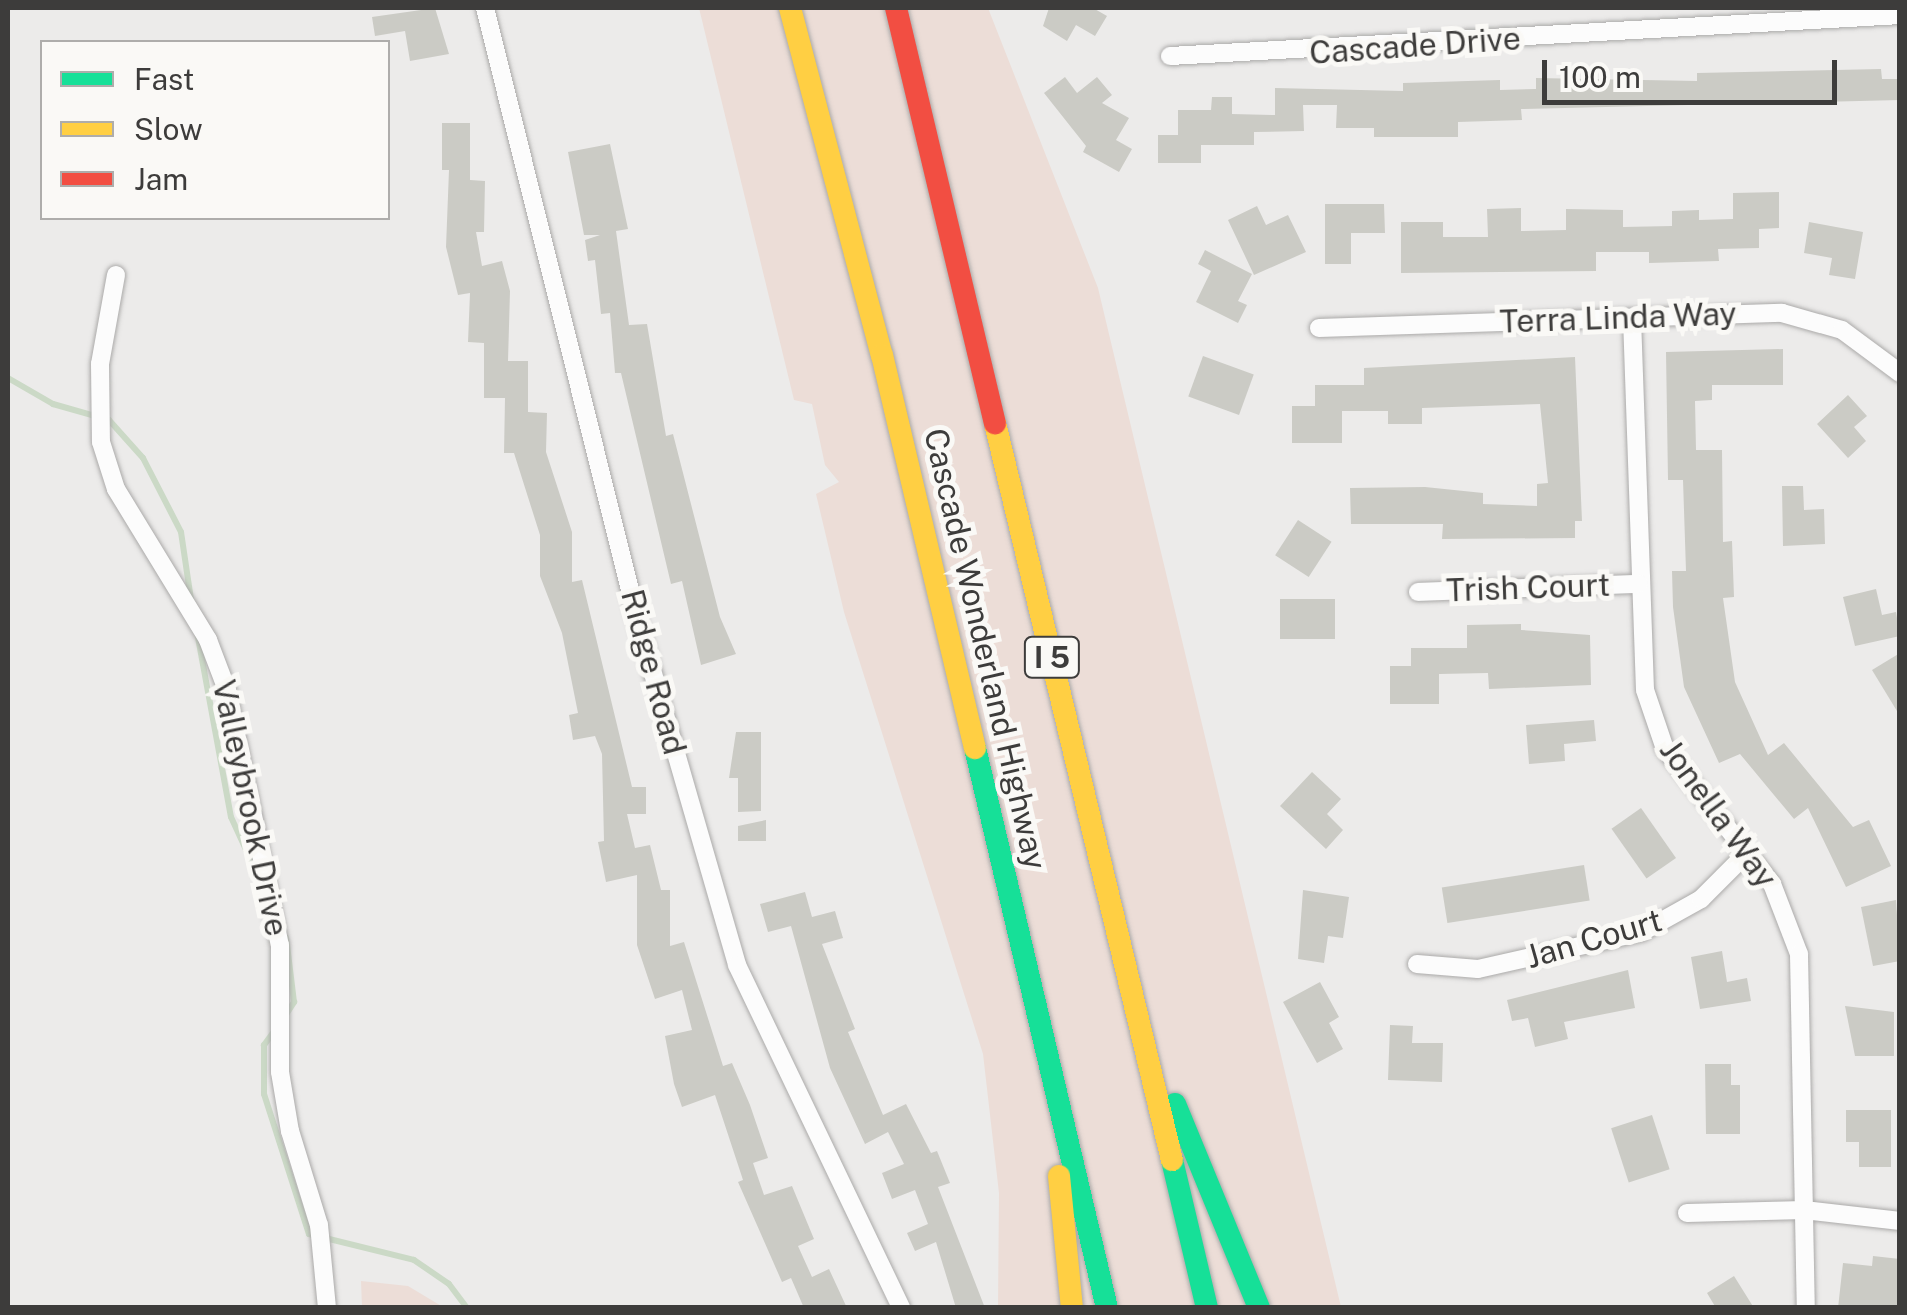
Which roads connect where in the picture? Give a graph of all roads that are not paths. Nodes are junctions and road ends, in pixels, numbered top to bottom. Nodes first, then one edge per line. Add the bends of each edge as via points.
1 (485, 8) edge
2 (790, 8) edge
3 (896, 8) edge
4 (1900, 15) edge
5 (1170, 56) dead end
6 (116, 276) dead end
7 (1632, 318) junction
8 (1319, 328) dead end
9 (1900, 373) edge
10 (1639, 584) junction
11 (1418, 592) dead end
12 (1748, 852) junction
13 (1416, 964) dead end
14 (1132, 993) junction
15 (1046, 1052) junction
16 (1804, 1210) junction
17 (1686, 1214) dead end
18 (1900, 1220) edge
19 (327, 1308) edge
20 (901, 1308) edge
21 (1072, 1308) edge
22 (1107, 1308) edge
23 (1207, 1308) edge
24 (1259, 1308) edge
25 (1806, 1308) edge

1 - 20 street, Ridge Road via 637,618 731,946
2 - 15 highway, Cascade Wonderland Highway via 882,355
3 - 14 highway, Cascade Wonderland Highway / I 5
4 - 5 street, Cascade Drive
6 - 19 street, Valleybrook Drive via 100,364 102,442 116,489 208,640 227,690 280,945 280,1072 319,1224
7 - 8 street, Terra Linda Way
7 - 9 street, Terra Linda Way via 1799,316 1842,330
7 - 10 street, Jonella Way
10 - 11 street, Trish Court
10 - 12 street, Jonella Way via 1643,676 1654,724 1694,792
12 - 13 street, Jan Court via 1701,899 1642,932 1478,969
12 - 16 street, Jonella Way via 1787,912 1799,954
14 - 23 highway, Cascade Wonderland Highway / I 5
14 - 24 highway
15 - 21 highway
15 - 22 highway, Cascade Wonderland Highway
16 - 17 street
16 - 18 street
16 - 25 street, Jonella Way

